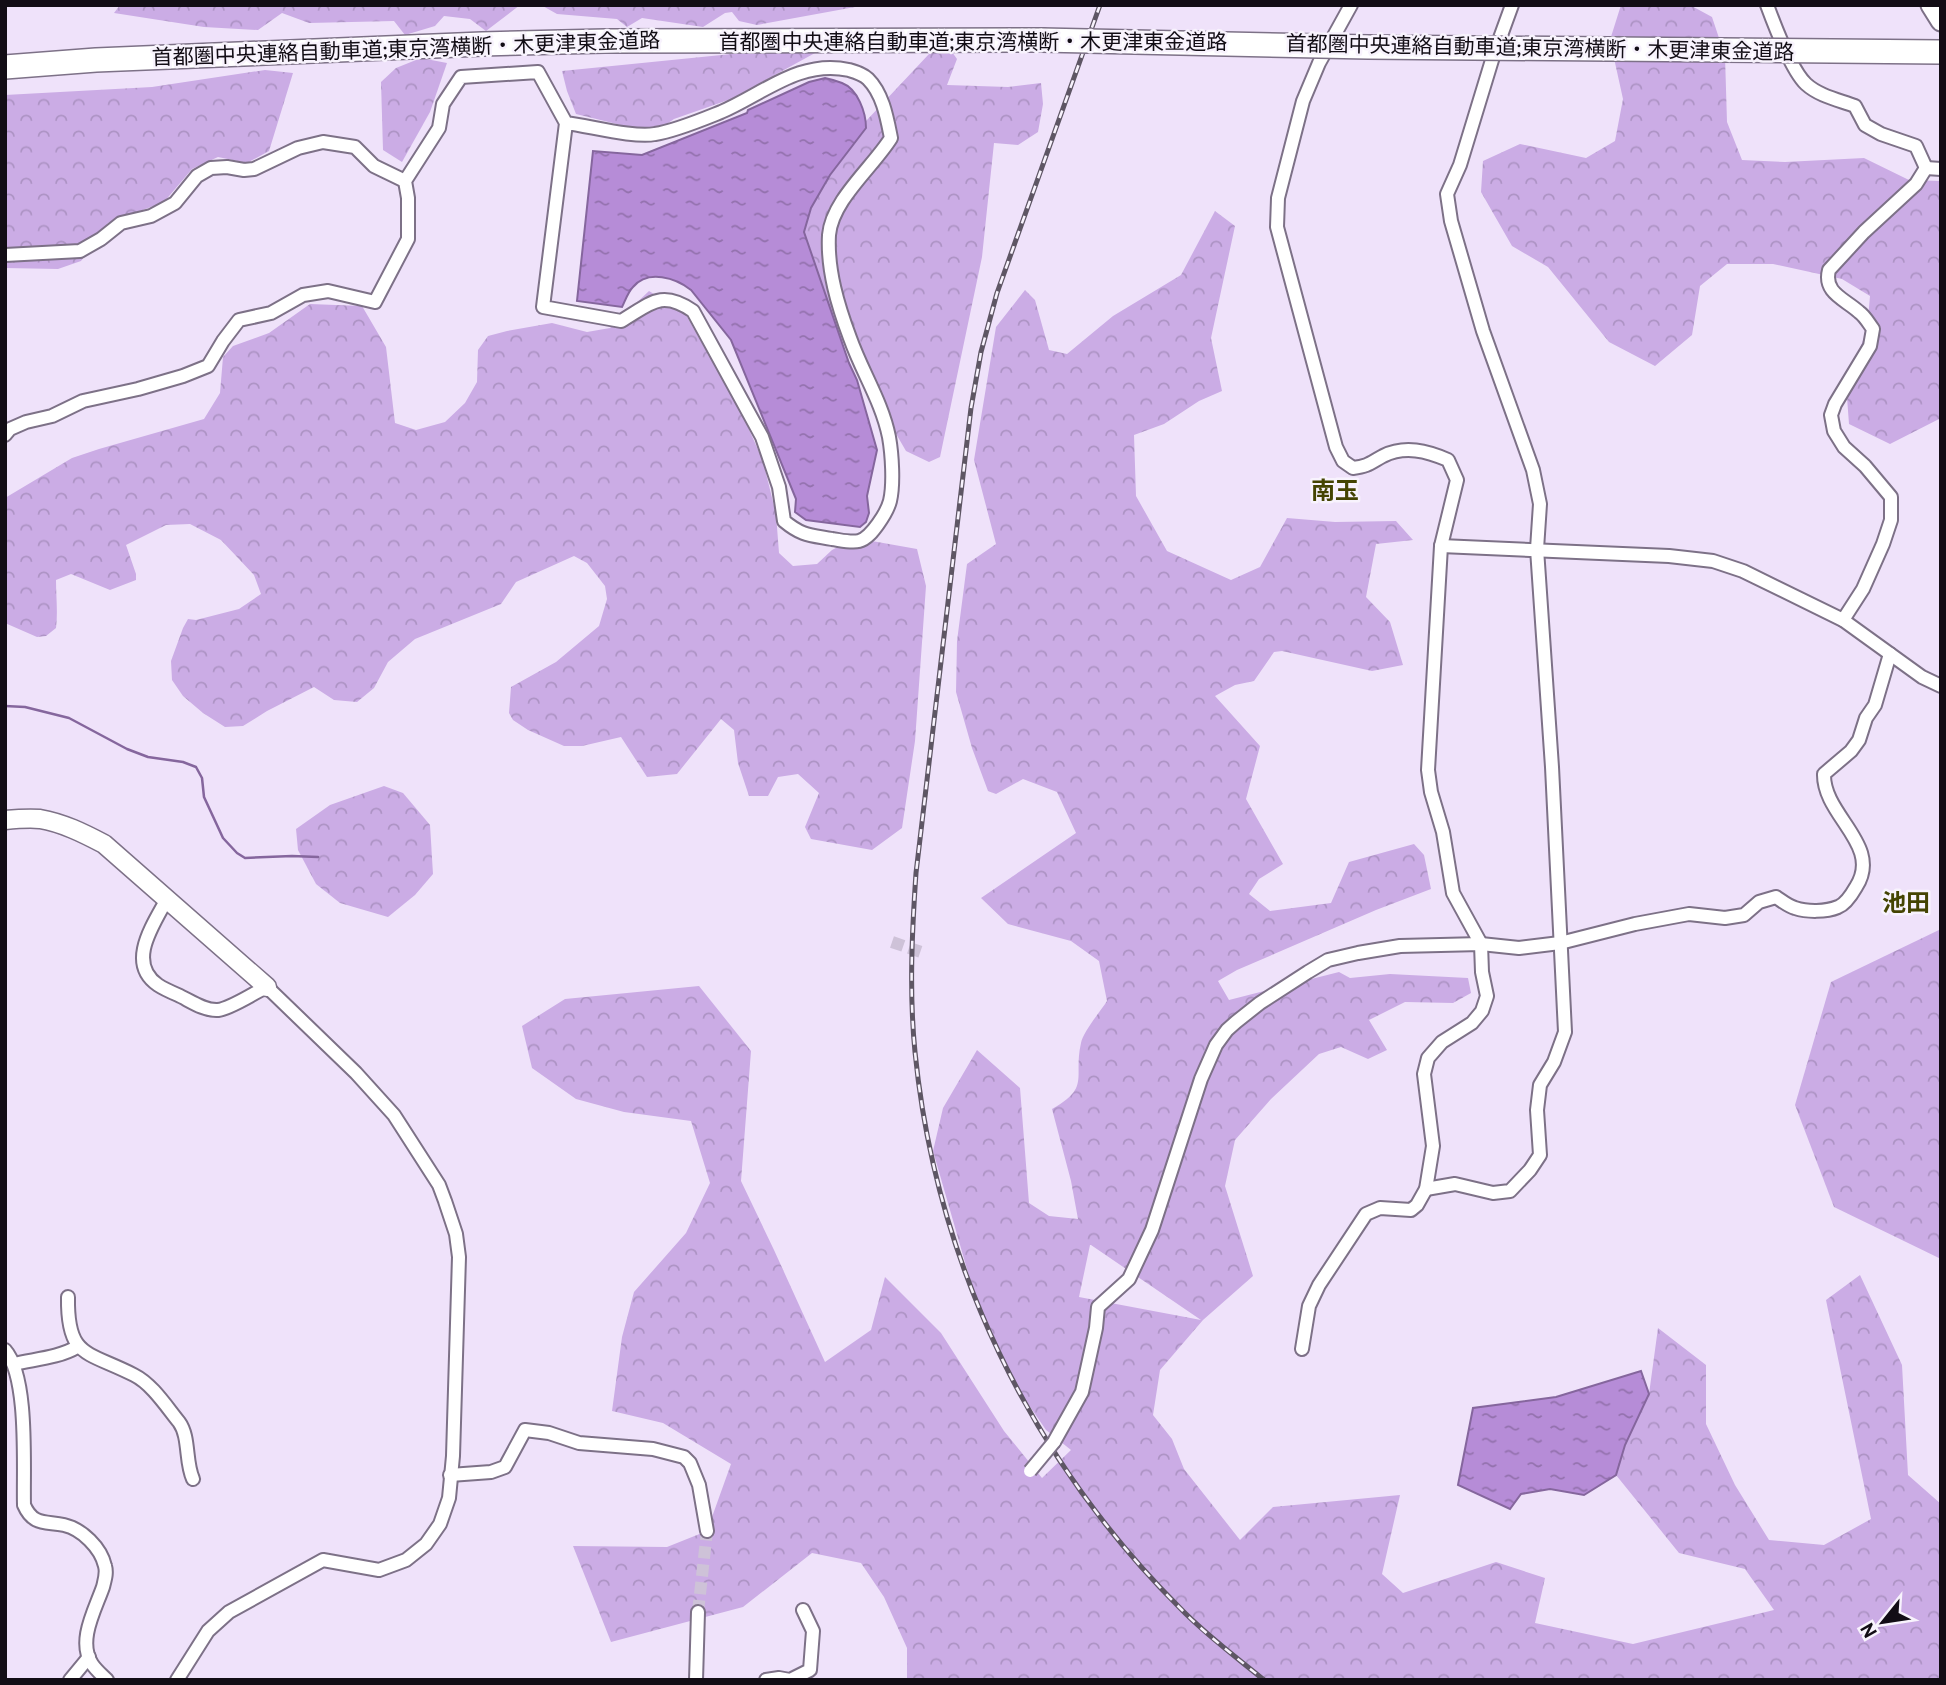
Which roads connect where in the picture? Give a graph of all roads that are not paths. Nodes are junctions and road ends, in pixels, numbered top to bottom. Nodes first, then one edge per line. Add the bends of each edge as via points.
1 (1351, 5) edge
2 (1511, 5) edge
3 (1768, 5) edge
4 (1931, 5) edge
5 (1941, 21) edge
6 (1941, 52) edge
7 (5, 67) edge
8 (566, 123) junction
9 (1926, 168) junction
10 (1941, 169) edge
11 (405, 181) junction
12 (5, 255) edge
13 (5, 435) edge
14 (1441, 546) junction
15 (1537, 549) junction
16 (1843, 620) junction
17 (1890, 654) junction
18 (1941, 686) edge
19 (5, 820) edge
20 (167, 899) junction
21 (1560, 943) junction
22 (1481, 944) junction
23 (267, 987) junction
24 (1426, 1189) junction
25 (68, 1297) dead end
26 (77, 1346) junction
27 (1302, 1349) dead end
28 (5, 1350) edge
29 (14, 1364) junction
30 (1030, 1471) dead end
31 (450, 1475) junction
32 (193, 1479) dead end
33 (707, 1531) tunnel mouth
34 (803, 1610) dead end
35 (698, 1612) tunnel mouth
36 (89, 1657) junction
37 (70, 1680) edge
38 (107, 1680) edge
39 (177, 1680) edge
40 (695, 1680) edge
41 (766, 1680) edge
42 (790, 1680) edge

1 - 14 street via 1303,101 1278,198 1277,227 1343,461 1353,468 1368,466 1405,450 1426,451 1448,460 1457,480
2 - 15 street via 1447,194 1483,331 1533,470 1540,504
3 - 9 street via 1789,58 1805,83 1855,106 1865,125 1916,146
4 - 5 main road
6 - 7 highway, 首都圏中央連絡自動車道;東京湾横断・木更津東金道路, bridge via 1042,40 618,41
8 - 8 street via 543,307 621,321 656,300 685,305 693,311 762,437 779,488 784,521 799,533 846,541 872,534 891,499 889,438 838,302 829,234 841,202 891,138 880,97 867,78 840,68 804,70 722,111 651,135
8 - 11 street via 538,72 461,77 443,104 439,128
9 - 10 street
9 - 16 street via 1827,276 1837,296 1860,312 1873,329 1871,346 1835,404 1831,415 1834,431 1891,497 1891,520 1883,544
11 - 12 street via 374,166 355,146 323,142 298,148 254,169 211,168 197,176 175,203 151,216 121,223 80,251
11 - 13 street via 408,239 375,302 328,291 303,295 271,313 239,320 208,366 83,401 18,425
14 - 15 street
14 - 22 street via 1428,770 1453,893
15 - 16 street via 1713,561
15 - 21 street
16 - 17 street
17 - 18 street
17 - 21 street via 1859,740 1824,774 1828,797 1857,842 1865,864 1862,878 1840,907 1796,909 1776,897 1759,902 1744,915 1689,914
19 - 20 street via 38,819 80,831 104,844
20 - 23 street
20 - 23 street via 146,939 143,959 145,972 158,985 218,1010
21 - 22 street via 1519,948
21 - 24 street via 1565,1032 1541,1085 1537,1110 1540,1155 1510,1191 1493,1193 1454,1184
22 - 24 street via 1487,996 1482,1011 1442,1042 1428,1058 1423,1074 1433,1146
22 - 30 street, bridge via 1400,946 1328,960 1227,1030 1201,1079 1152,1230 1129,1279 1098,1307 1082,1392 1054,1442
23 - 31 street via 394,1115 445,1200 459,1257
24 - 27 street via 1411,1210 1380,1208 1366,1213 1309,1306
25 - 26 street via 67,1321
26 - 29 street
26 - 32 street via 151,1388 181,1425
28 - 29 street
29 - 36 street via 22,1408 28,1514 39,1522 77,1530 105,1563 107,1574 85,1646
31 - 33 street via 505,1467 525,1430 579,1443 653,1449 690,1463
31 - 39 street via 449,1498 440,1524 426,1544 406,1560 379,1570 323,1560 315,1563 229,1612 208,1631
34 - 42 street via 813,1631 810,1670
35 - 40 street
36 - 37 street
36 - 38 street
41 - 42 street

